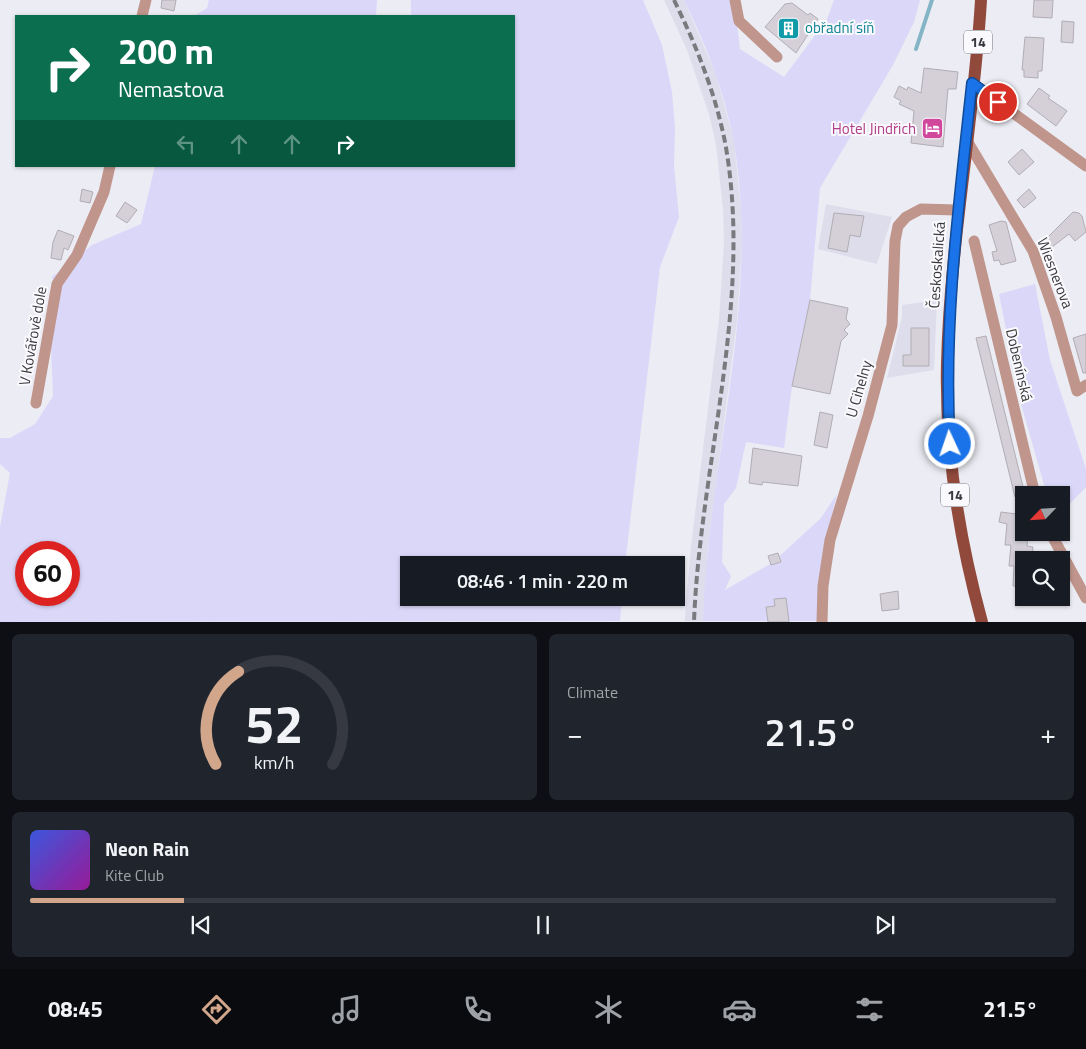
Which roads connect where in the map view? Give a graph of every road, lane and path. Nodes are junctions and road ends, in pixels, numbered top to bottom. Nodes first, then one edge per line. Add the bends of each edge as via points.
1 (146, 0) edge
2 (735, 0) edge
3 (981, 0) edge
4 (142, 15) edge
5 (777, 57) dead end
6 (972, 83) junction
7 (966, 139) junction
8 (1086, 166) edge
9 (110, 167) edge
10 (957, 210) junction
11 (974, 241) dead end
12 (1086, 385) edge
13 (36, 403) dead end
14 (1033, 486) edge
15 (1055, 541) edge
16 (1084, 591) edge
17 (822, 622) edge
18 (982, 622) edge

1 - 4 street
2 - 5 street via 740,22
3 - 6 main road, Českoskalická / 14
6 - 7 main road, Českoskalická / 14
6 - 8 street
7 - 10 main road, Českoskalická / 14
7 - 12 street, Wiesnerova via 1033,251 1077,391
9 - 13 street, V Kovářově dole via 104,192 77,255 57,284
10 - 17 street, U Cihelny via 921,209 898,226 892,325 830,540 823,586
10 - 18 main road, Českoskalická / 14 via 947,365 950,452 958,519
11 - 14 street, Dobenínská
15 - 16 street

